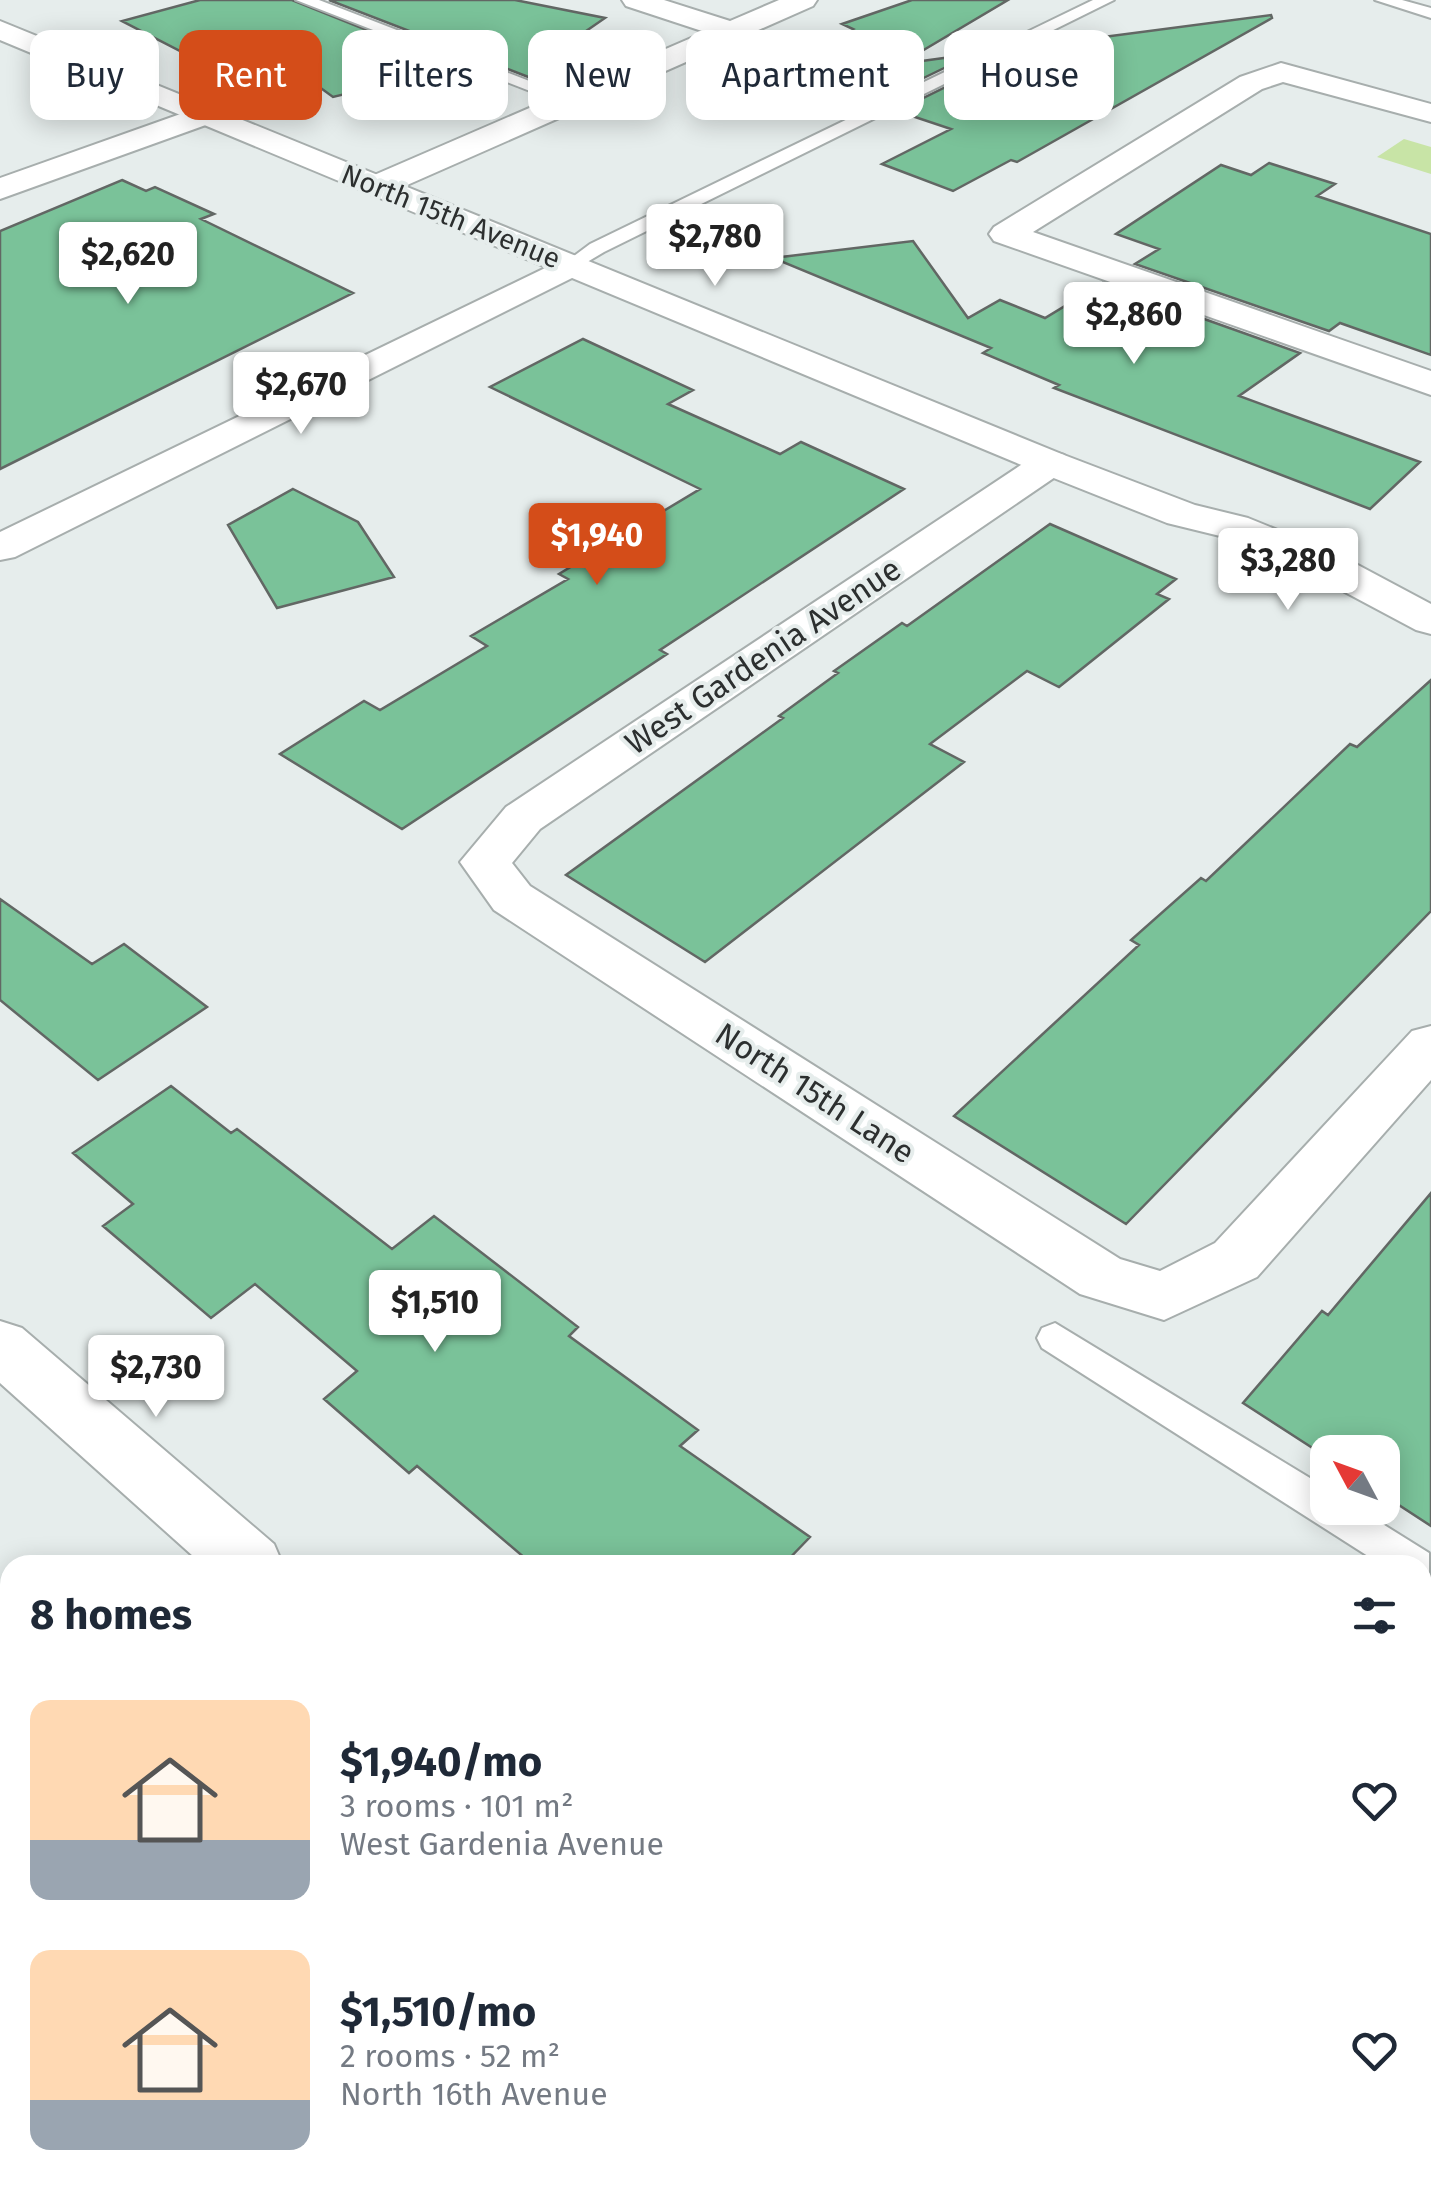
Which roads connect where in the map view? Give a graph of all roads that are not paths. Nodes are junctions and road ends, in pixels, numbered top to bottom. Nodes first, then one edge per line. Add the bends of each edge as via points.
1 (304, 0) edge
2 (636, 0) edge
3 (803, 0) edge
4 (1106, 0) edge
5 (1383, 0) edge
6 (1431, 13) edge
7 (0, 30) edge
8 (729, 30) edge
9 (734, 30) edge
10 (528, 84) edge
11 (179, 105) edge
12 (1431, 113) edge
13 (528, 119) edge
14 (189, 120) edge
15 (215, 120) edge
16 (377, 186) junction
17 (0, 189) edge
18 (572, 265) junction
19 (1431, 384) edge
20 (1050, 463) junction
21 (0, 548) edge
22 (1431, 623) edge
23 (485, 862) joint
24 (1431, 1045) edge
25 (1055, 1338) dead end
26 (0, 1346) edge
27 (239, 1555) edge
28 (1399, 1555) edge

1 - 10 lane
2 - 8 street
3 - 9 street
4 - 18 lane
5 - 6 lane
7 - 11 street, North 15th Avenue
12 - 19 street via 1281,72 1251,83 1006,234
13 - 16 street
14 - 17 street
15 - 16 street, North 15th Avenue
16 - 18 street, North 15th Avenue
18 - 20 street, North 15th Avenue
18 - 21 street
20 - 22 street, North 15th Avenue via 1181,514 1308,584 1376,612
20 - 23 street, West Gardenia Avenue via 523,818
23 - 24 street, North 15th Lane via 512,898 1101,1277 1164,1296 1236,1260
25 - 28 lane
26 - 27 street

